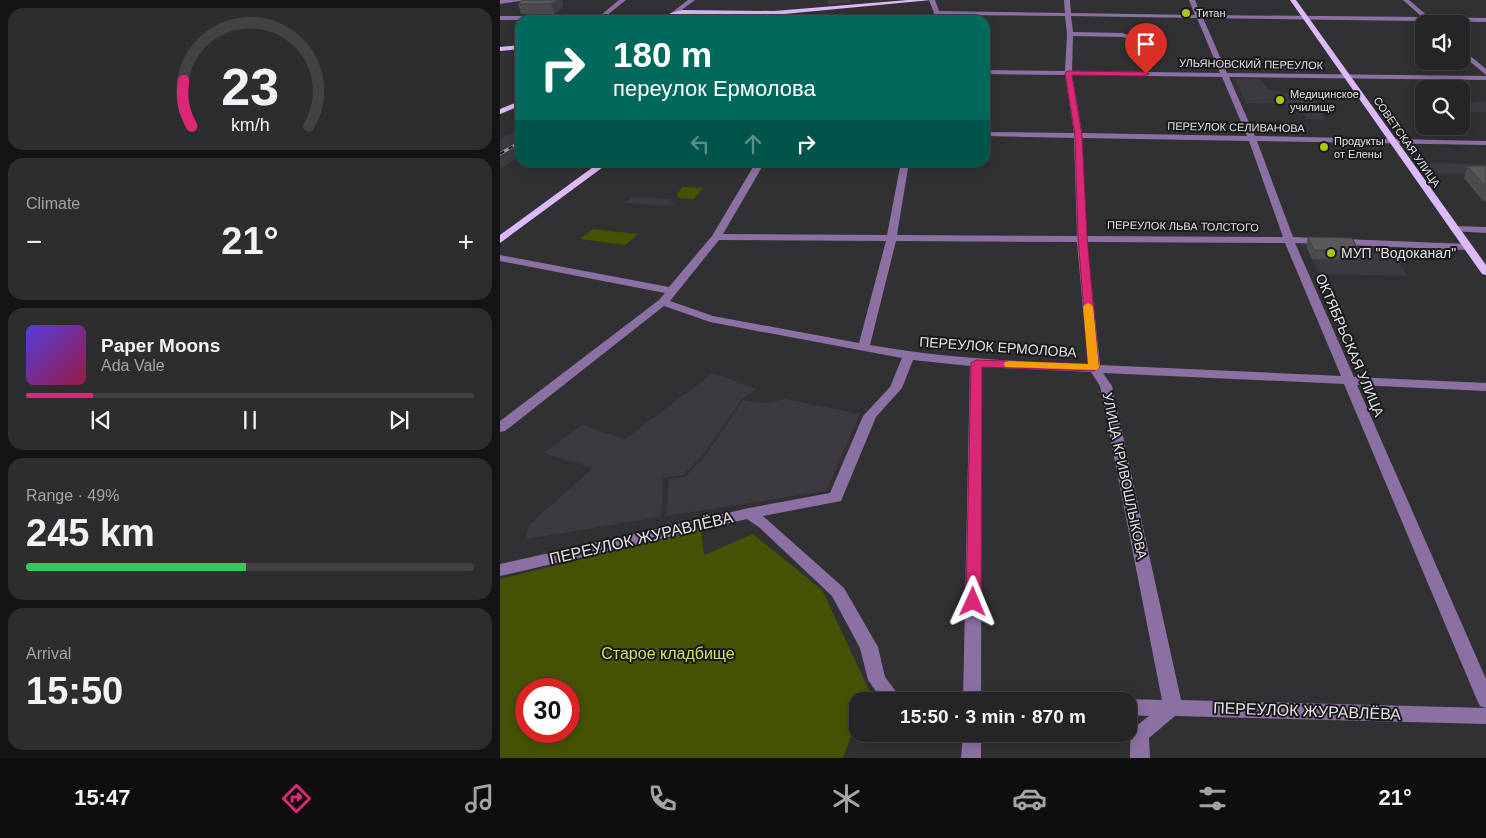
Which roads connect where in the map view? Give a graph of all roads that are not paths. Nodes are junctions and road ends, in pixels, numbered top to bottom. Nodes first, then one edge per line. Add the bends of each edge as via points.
1 (524, 0) edge
2 (623, 0) edge
3 (692, 0) edge
4 (928, 0) edge
5 (932, 0) edge
6 (1067, 0) edge
7 (1192, 0) edge
8 (1293, 0) edge
9 (1406, 0) edge
10 (516, 1) edge
11 (500, 2) edge
12 (788, 4) dead end
13 (937, 12) junction
14 (774, 13) junction
15 (673, 14) joint
16 (1068, 14) junction
17 (604, 15) edge
18 (772, 15) edge
19 (937, 15) edge
20 (1199, 15) junction
21 (1423, 15) edge
22 (1305, 17) junction
23 (500, 18) edge
24 (510, 18) junction
25 (515, 18) edge
26 (1415, 19) edge
27 (1470, 20) edge
28 (1486, 20) edge
29 (1070, 34) junction
30 (1139, 47) dead end
31 (515, 48) edge
32 (500, 49) edge
33 (1470, 58) edge
34 (990, 72) edge
35 (1068, 73) junction
36 (1486, 73) edge
37 (1224, 75) junction
38 (1347, 77) junction
39 (1486, 78) edge
40 (515, 105) edge
41 (500, 112) edge
42 (990, 134) edge
43 (1078, 136) junction
44 (1252, 139) junction
45 (1393, 142) junction
46 (1486, 143) edge
47 (599, 167) edge
48 (758, 167) edge
49 (904, 167) edge
50 (1456, 229) junction
51 (1486, 230) edge
52 (716, 237) junction
53 (892, 237) junction
54 (1082, 237) junction
55 (500, 240) edge
56 (1289, 240) junction
57 (1468, 247) junction
58 (500, 258) edge
59 (1486, 272) edge
60 (672, 291) junction
61 (663, 302) junction
62 (864, 347) junction
63 (909, 356) junction
64 (976, 363) junction
65 (1094, 368) junction
66 (1349, 380) junction
67 (1486, 387) edge
68 (501, 427) edge
69 (749, 513) junction
70 (500, 570) edge
71 (887, 692) edge
72 (972, 692) edge
73 (1486, 700) edge
74 (1137, 707) edge
75 (1174, 707) junction
76 (1486, 716) edge
77 (972, 742) edge
78 (972, 758) edge
79 (1140, 758) edge

1 - 10 street
2 - 17 street
3 - 15 street
4 - 14 main road
5 - 13 street
6 - 16 street, УЛИЦА КРИВОШЛЫКОВА
7 - 20 street, ОКТЯБРЬСКАЯ УЛИЦА
8 - 22 main road, СОВЕТСКАЯ УЛИЦА
9 - 21 street
10 - 11 street
10 - 24 street via 521,9
12 - 14 main road
13 - 16 street
13 - 19 street
14 - 15 main road
14 - 18 main road
16 - 20 street
16 - 29 street, УЛИЦА КРИВОШЛЫКОВА
20 - 22 street
20 - 37 street, ОКТЯБРЬСКАЯ УЛИЦА
22 - 26 street
22 - 38 main road, СОВЕТСКАЯ УЛИЦА
23 - 24 street
24 - 25 street
27 - 28 street
29 - 30 street via 1122,34 1132,38
29 - 35 street, УЛИЦА КРИВОШЛЫКОВА
31 - 32 main road
33 - 36 street
34 - 35 street, УЛЬЯНОВСКИЙ ПЕРЕУЛОК
35 - 37 street, УЛЬЯНОВСКИЙ ПЕРЕУЛОК
35 - 43 street, УЛИЦА КРИВОШЛЫКОВА
37 - 38 street, УЛЬЯНОВСКИЙ ПЕРЕУЛОК
37 - 44 street, ОКТЯБРЬСКАЯ УЛИЦА
38 - 39 street, УЛЬЯНОВСКИЙ ПЕРЕУЛОК
38 - 45 main road, СОВЕТСКАЯ УЛИЦА
40 - 41 main road
42 - 43 street, ПЕРЕУЛОК СЕЛИВАНОВА
43 - 44 street, ПЕРЕУЛОК СЕЛИВАНОВА
43 - 54 street, УЛИЦА КРИВОШЛЫКОВА
44 - 45 street, ПЕРЕУЛОК СЕЛИВАНОВА
44 - 56 street, ОКТЯБРЬСКАЯ УЛИЦА
45 - 46 street, ПЕРЕУЛОК СЕЛИВАНОВА
45 - 50 main road, СОВЕТСКАЯ УЛИЦА
47 - 55 main road
48 - 52 street
49 - 53 street
50 - 51 street
50 - 57 main road, СОВЕТСКАЯ УЛИЦА
52 - 53 street, ПЕРЕУЛОК ЛЬВА ТОЛСТОГО
52 - 60 street
53 - 54 street, ПЕРЕУЛОК ЛЬВА ТОЛСТОГО
53 - 62 street
54 - 56 street, ПЕРЕУЛОК ЛЬВА ТОЛСТОГО
54 - 65 street, УЛИЦА КРИВОШЛЫКОВА
56 - 57 street, ПЕРЕУЛОК ЛЬВА ТОЛСТОГО
56 - 66 street, ОКТЯБРЬСКАЯ УЛИЦА
57 - 59 main road, СОВЕТСКАЯ УЛИЦА
58 - 60 street
60 - 61 street
61 - 62 street, ПЕРЕУЛОК ЕРМОЛОВА via 710,319
61 - 68 street
62 - 63 street, ПЕРЕУЛОК ЕРМОЛОВА
63 - 64 street, ПЕРЕУЛОК ЕРМОЛОВА
63 - 69 street via 896,388 870,416 836,496
64 - 65 street, ПЕРЕУЛОК ЕРМОЛОВА
64 - 72 street
65 - 66 street, ПЕРЕУЛОК ЕРМОЛОВА
65 - 75 street, УЛИЦА КРИВОШЛЫКОВА via 1106,386
66 - 67 street, ПЕРЕУЛОК ЕРМОЛОВА
66 - 73 street, ОКТЯБРЬСКАЯ УЛИЦА
69 - 70 street, ПЕРЕУЛОК ЖУРАВЛЁВА
69 - 71 street, ПЕРЕУЛОК ЖУРАВЛЁВА via 766,524 838,592 869,647 877,680
74 - 75 street, ПЕРЕУЛОК ЖУРАВЛЁВА
75 - 76 street, ПЕРЕУЛОК ЖУРАВЛЁВА
75 - 79 street via 1140,734
77 - 78 street

